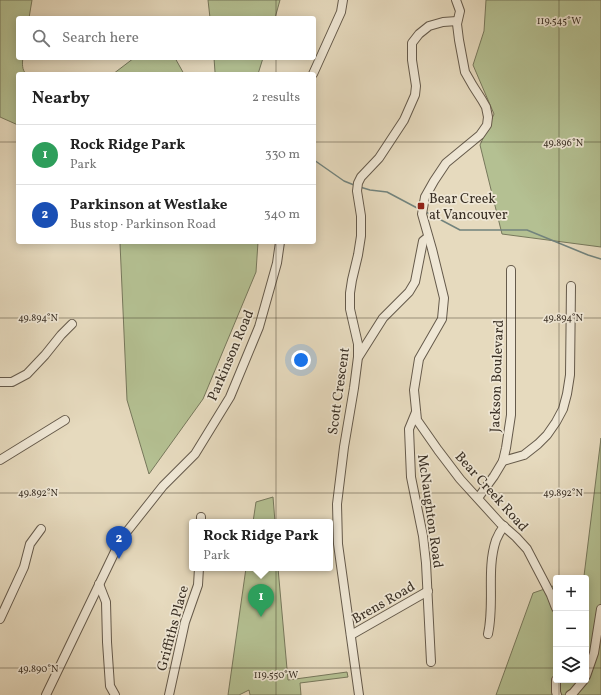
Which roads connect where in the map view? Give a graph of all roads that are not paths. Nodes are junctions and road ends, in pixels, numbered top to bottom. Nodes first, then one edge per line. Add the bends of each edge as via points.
1 (343, 0) edge
2 (456, 0) edge
3 (458, 22) junction
4 (314, 72) edge
5 (428, 237) junction
6 (280, 244) edge
7 (511, 270) dead end
8 (571, 286) dead end
9 (72, 324) dead end
10 (358, 357) junction
11 (0, 382) edge
12 (416, 412) junction
13 (65, 420) dead end
14 (0, 460) edge
15 (503, 461) junction
16 (478, 498) junction
17 (504, 526) junction
18 (41, 529) dead end
19 (199, 571) edge
20 (99, 584) junction
21 (428, 591) junction
22 (553, 601) edge
23 (601, 609) edge
24 (0, 619) edge
25 (488, 634) dead end
26 (351, 635) junction
27 (431, 662) dead end
28 (589, 667) edge
29 (556, 683) edge
30 (581, 683) edge
31 (46, 695) edge
32 (115, 695) edge
33 (169, 695) edge
34 (359, 695) edge
35 (557, 695) edge
36 (570, 695) edge

1 - 4 street via 341,12
2 - 3 street, Bear Creek Road via 460,11
3 - 5 street, Bear Creek Road via 465,72 486,108 487,125 480,135 446,163 425,196 422,214
3 - 10 street, Scott Crescent via 443,22 429,26 418,34 412,43 416,95 404,120 379,158 358,183 361,236 350,293
5 - 10 street via 423,241 416,282 383,318
5 - 12 street, Bear Creek Road via 444,298 442,319 418,359 414,390
6 - 20 street, Parkinson Road via 278,263 259,327 230,397 195,454 163,486 121,539
7 - 15 street, Jackson Boulevard via 511,415
8 - 15 street via 570,375 562,409 556,422 538,444 524,455
9 - 11 street via 27,374 12,382
10 - 26 street, Scott Crescent via 336,504 338,544
12 - 16 street, Bear Creek Road via 417,420 438,450
12 - 21 street, McNaughton Road via 409,429 411,477 423,536
13 - 14 street
15 - 16 street, Jackson Boulevard
16 - 17 street, Bear Creek Road
17 - 22 street, Bear Creek Road via 527,549
17 - 25 street via 493,556
18 - 24 street via 30,544 24,567
19 - 33 street, Griffiths Place via 198,585 185,622
20 - 31 street, Parkinson Road
20 - 32 street via 106,602 110,686
21 - 26 street, Brens Road
21 - 27 street, McNaughton Road
23 - 28 street via 594,653
26 - 34 street, Scott Crescent
29 - 35 street
30 - 36 street

